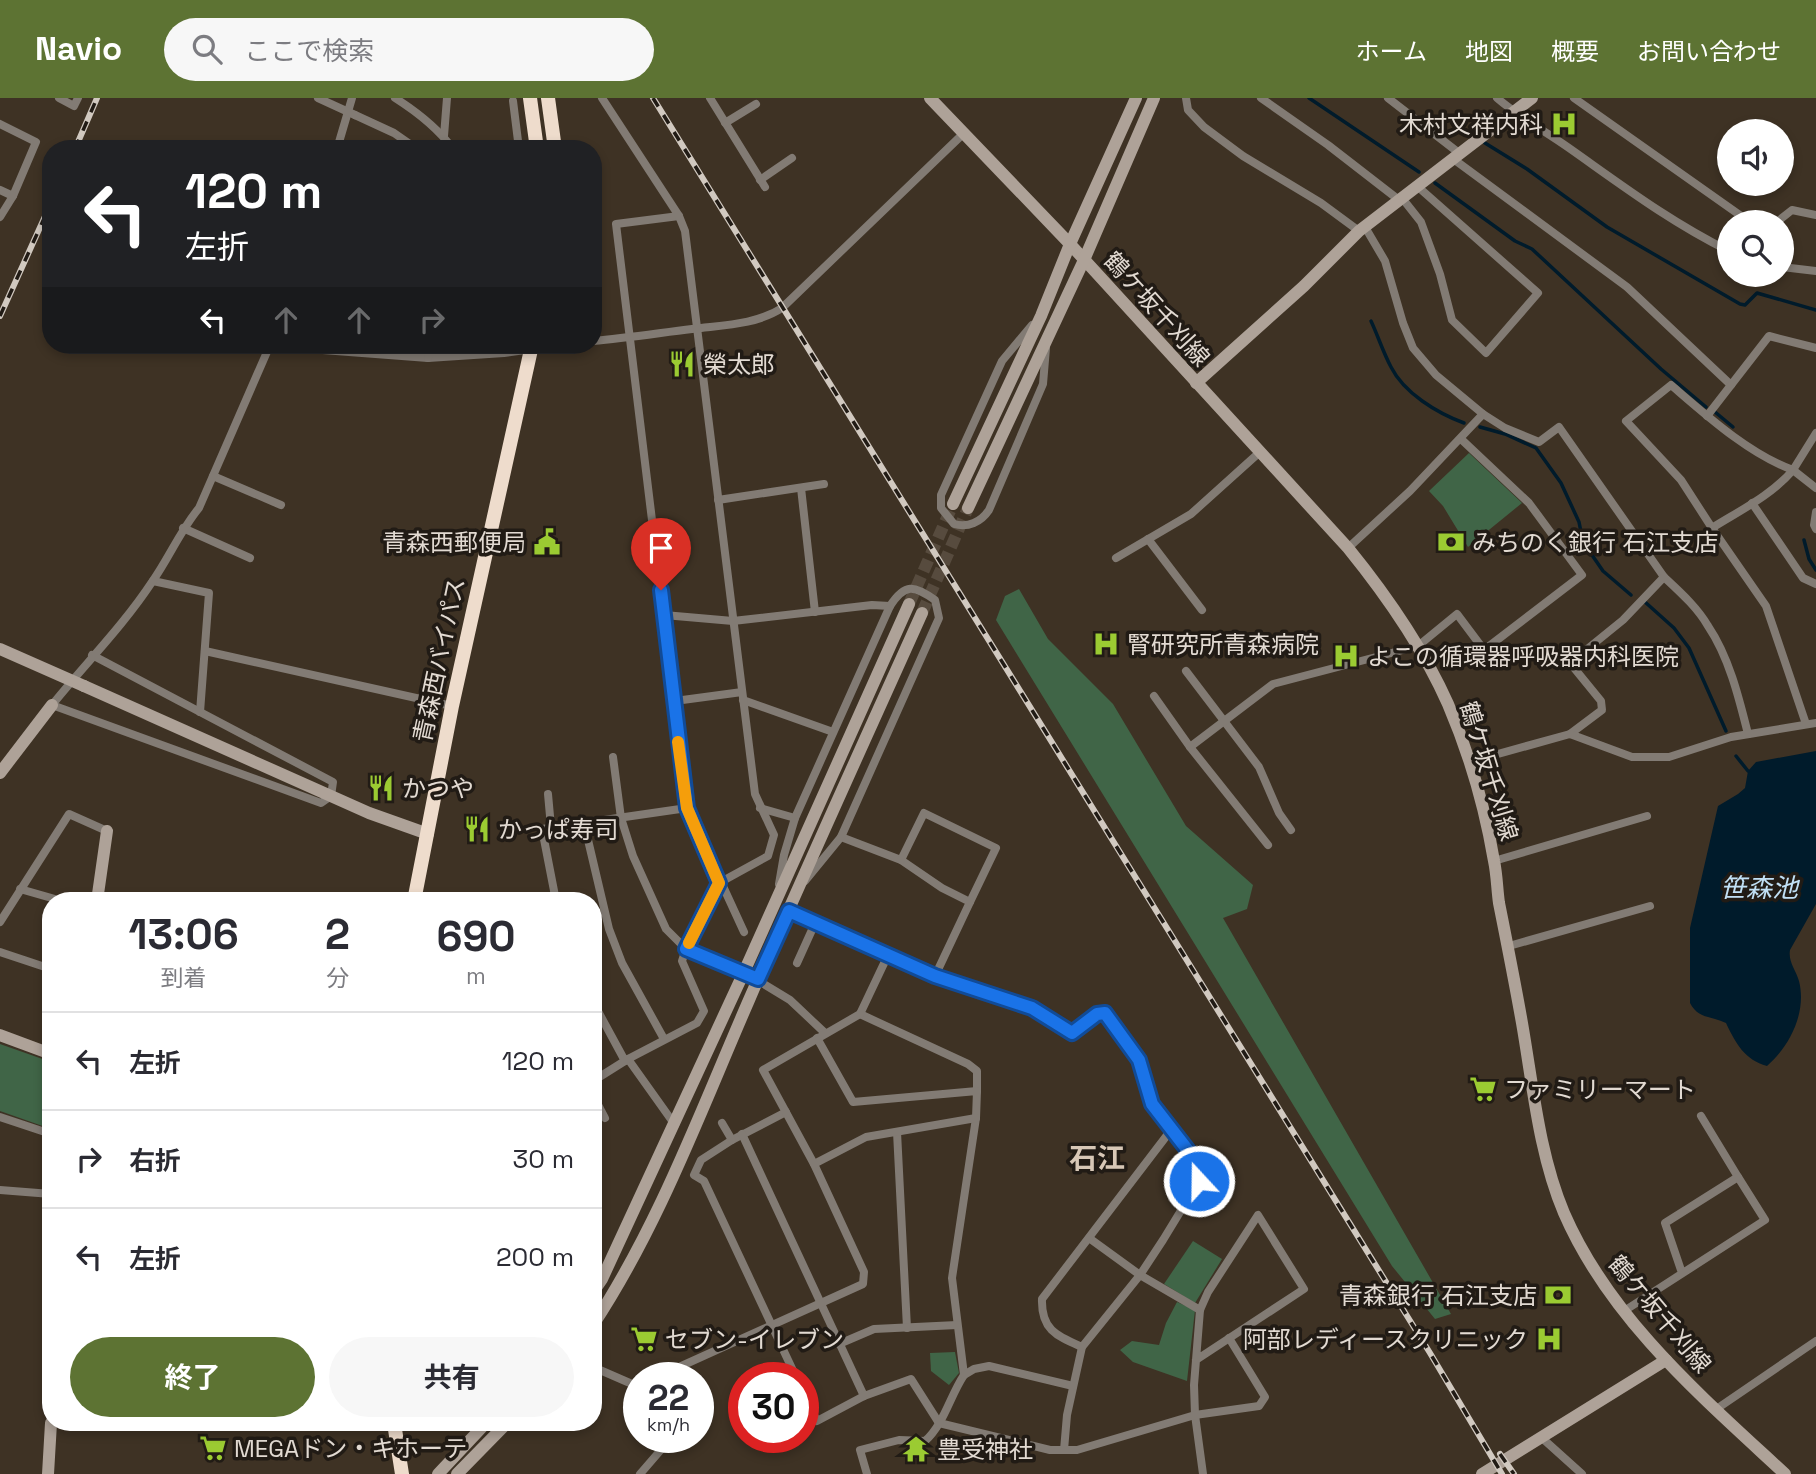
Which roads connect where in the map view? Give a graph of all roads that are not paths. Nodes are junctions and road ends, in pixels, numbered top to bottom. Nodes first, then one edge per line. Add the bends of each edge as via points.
1 (59, 98) edge
2 (78, 98) edge
3 (318, 98) edge
4 (352, 98) edge
5 (395, 98) edge
6 (447, 98) edge
7 (602, 98) edge
8 (710, 98) edge
9 (930, 98) edge
10 (1136, 98) edge
11 (1154, 98) edge
12 (1186, 98) edge
13 (1261, 98) edge
14 (1388, 98) edge
15 (1497, 98) edge
16 (1532, 98) edge
17 (1574, 98) edge
18 (513, 101) dead end
19 (549, 102) edge
20 (532, 103) edge
21 (755, 104) dead end
22 (1513, 111) junction
23 (725, 123) junction
24 (0, 124) edge
25 (964, 133) junction
26 (444, 136) junction
27 (340, 140) edge
28 (404, 140) edge
29 (447, 140) edge
30 (518, 140) edge
31 (536, 140) edge
32 (554, 140) edge
33 (1455, 156) junction
34 (792, 158) dead end
35 (1417, 186) junction
36 (0, 190) edge
37 (13, 196) junction
38 (1400, 199) junction
39 (1733, 210) edge
40 (1794, 210) edge
41 (1816, 215) edge
42 (679, 216) junction
43 (0, 217) edge
44 (1362, 229) junction
45 (1070, 244) junction
46 (1717, 245) edge
47 (1084, 260) junction
48 (1794, 268) edge
49 (1816, 271) edge
50 (1041, 316) junction
51 (696, 329) junction
52 (629, 338) junction
53 (1046, 338) junction
54 (602, 340) edge
55 (1816, 348) edge
56 (266, 354) edge
57 (375, 354) edge
58 (429, 354) edge
59 (457, 354) edge
60 (529, 354) edge
61 (428, 358) junction
62 (1196, 383) junction
63 (1731, 385) junction
64 (1483, 414) junction
65 (1707, 416) junction
66 (1816, 433) edge
67 (1461, 439) junction
68 (1261, 452) junction
69 (1793, 470) junction
70 (213, 476) junction
71 (824, 484) dead end
72 (801, 488) junction
73 (1816, 488) edge
74 (718, 499) junction
75 (1752, 503) junction
76 (953, 504) tunnel mouth
77 (281, 505) dead end
78 (968, 508) tunnel mouth
79 (1816, 512) edge
80 (183, 528) junction
81 (1712, 528) junction
82 (1816, 529) edge
83 (1148, 540) junction
84 (1348, 548) junction
85 (250, 558) dead end
86 (1116, 558) dead end
87 (1664, 577) junction
88 (153, 581) junction
89 (1816, 583) edge
90 (909, 604) tunnel mouth
91 (890, 606) junction
92 (1202, 610) dead end
93 (815, 612) junction
94 (922, 613) tunnel mouth
95 (664, 615) junction
96 (733, 621) junction
97 (1418, 646) junction
98 (0, 649) edge
99 (205, 652) junction
100 (92, 655) junction
101 (1186, 671) dead end
102 (742, 696) junction
103 (1154, 696) dead end
104 (675, 701) junction
105 (52, 705) junction
106 (452, 706) junction
107 (200, 712) junction
108 (1223, 722) junction
109 (1816, 723) edge
110 (1806, 724) junction
111 (833, 732) junction
112 (1570, 734) junction
113 (1748, 734) junction
114 (1190, 747) junction
115 (613, 757) dead end
116 (1469, 762) junction
117 (0, 773) edge
118 (548, 794) dead end
119 (331, 796) junction
120 (687, 808) junction
121 (760, 808) junction
122 (1647, 816) dead end
123 (621, 818) junction
124 (795, 818) junction
125 (584, 823) junction
126 (551, 827) junction
127 (1291, 830) dead end
128 (107, 831) joint
129 (428, 834) junction
130 (841, 837) junction
131 (1268, 845) dead end
132 (901, 860) junction
133 (1494, 861) junction
134 (719, 883) junction
135 (800, 887) junction
136 (20, 889) junction
137 (98, 892) edge
138 (416, 892) edge
139 (554, 892) edge
140 (600, 892) edge
141 (42, 895) edge
142 (777, 897) junction
143 (602, 899) edge
144 (970, 902) junction
145 (1650, 906) dead end
146 (789, 911) junction
147 (816, 921) junction
148 (0, 922) edge
149 (744, 932) dead end
150 (1508, 946) junction
151 (686, 949) junction
152 (0, 952) edge
153 (888, 955) junction
154 (797, 963) dead end
155 (42, 966) edge
156 (744, 972) junction
157 (935, 976) junction
158 (758, 979) junction
159 (860, 1014) junction
160 (602, 1018) edge
161 (0, 1035) edge
162 (821, 1036) junction
163 (664, 1039) junction
164 (42, 1051) edge
165 (626, 1060) junction
166 (602, 1075) edge
167 (977, 1091) junction
168 (602, 1111) edge
169 (786, 1112) junction
170 (1701, 1116) dead end
171 (0, 1117) edge
172 (606, 1118) dead end
173 (976, 1118) junction
174 (722, 1123) dead end
175 (675, 1125) junction
176 (1171, 1130) junction
177 (42, 1131) edge
178 (897, 1132) junction
179 (742, 1135) junction
180 (732, 1140) junction
181 (814, 1164) junction
182 (677, 1169) junction
183 (694, 1175) junction
184 (1738, 1177) junction
185 (0, 1190) edge
186 (42, 1193) edge
187 (1089, 1238) junction
188 (1682, 1273) junction
189 (1140, 1275) junction
190 (602, 1279) edge
191 (821, 1303) junction
192 (1200, 1310) junction
193 (602, 1311) edge
194 (1624, 1311) junction
195 (772, 1325) junction
196 (957, 1325) junction
197 (907, 1328) junction
198 (1229, 1338) junction
199 (1816, 1341) edge
200 (839, 1344) junction
201 (1082, 1347) junction
202 (1196, 1360) junction
203 (1666, 1360) junction
204 (690, 1362) edge
205 (789, 1362) edge
206 (602, 1371) edge
207 (964, 1375) junction
208 (623, 1380) edge
209 (1073, 1386) junction
210 (864, 1396) junction
211 (1715, 1410) junction
212 (1195, 1415) junction
213 (819, 1420) edge
214 (939, 1423) junction
215 (51, 1431) edge
216 (395, 1431) edge
217 (478, 1431) edge
218 (499, 1431) edge
219 (1542, 1438) junction
220 (1064, 1450) junction
221 (658, 1453) edge
222 (48, 1474) edge
223 (402, 1474) edge
224 (438, 1474) edge
225 (457, 1474) edge
226 (640, 1474) edge
227 (867, 1474) edge
228 (1203, 1474) edge
229 (1482, 1474) edge
230 (1583, 1474) edge
231 (1785, 1474) edge

1 - 2 street via 74,106
3 - 28 street, bridge
4 - 27 street
5 - 26 street
6 - 26 street
7 - 42 street
8 - 23 street
9 - 25 street, 鶴ケ坂千刈線
10 - 45 street
11 - 47 street
12 - 44 street via 1188,110 1204,127
13 - 38 street
14 - 33 street
15 - 22 street
16 - 22 street
17 - 39 street
18 - 30 street
19 - 32 highway
20 - 31 highway
21 - 23 street
22 - 33 street
22 - 46 street via 1632,194
23 - 34 street via 763,183
24 - 37 street via 36,142
25 - 45 street, 鶴ケ坂千刈線
25 - 51 street via 782,308 757,320
26 - 29 street
33 - 35 street
33 - 63 street via 1627,288
35 - 38 street
35 - 38 street via 1538,293 1486,353 1452,320 1421,222
36 - 37 street
37 - 43 street
38 - 44 street
40 - 41 street
42 - 51 street via 685,230
42 - 52 street via 616,224
44 - 62 street
44 - 64 street via 1385,261 1413,348 1436,375
45 - 47 street, 鶴ケ坂千刈線
45 - 50 street
47 - 53 street
47 - 62 street, 鶴ケ坂千刈線
48 - 49 street
50 - 53 street via 1002,361 941,495 941,508 954,524 970,525 989,510 1043,384
50 - 76 street
51 - 52 street
51 - 74 street
52 - 54 street
52 - 95 street
53 - 78 street
55 - 63 street via 1769,336
56 - 70 street
57 - 61 street
58 - 61 street
59 - 61 street
60 - 106 highway, 青森西バイパス
62 - 68 street, 鶴ケ坂千刈線
63 - 65 street
64 - 67 street
64 - 87 street via 1539,442 1559,427
65 - 69 street via 1770,462
65 - 81 street via 1671,385 1626,421 1681,480
66 - 69 street
67 - 84 street
67 - 97 street via 1529,503 1581,575 1484,650 1457,614
68 - 83 street via 1191,514
68 - 84 street, 鶴ケ坂千刈線
69 - 73 street
69 - 75 street
70 - 77 street
70 - 80 street via 199,508
71 - 72 street
72 - 74 street
72 - 93 street
74 - 96 street
75 - 81 street
75 - 89 street via 1803,578
79 - 82 street
80 - 85 street
80 - 88 street
81 - 110 street via 1766,606
83 - 86 street
83 - 92 street
84 - 97 street, 鶴ケ坂千刈線
87 - 112 street via 1623,620 1570,663 1601,701 1602,710
87 - 113 street via 1709,626 1728,667
88 - 99 street via 209,593
88 - 100 street
90 - 142 street
91 - 93 street
91 - 111 street
91 - 130 street via 898,593 912,588 935,600 939,618
93 - 96 street
94 - 135 street
95 - 96 street
95 - 104 street
96 - 102 street
97 - 108 street via 1273,684
97 - 116 street, 鶴ケ坂千刈線 via 1448,704
98 - 119 street, bridge
99 - 106 street
99 - 107 street
100 - 105 street
100 - 107 street
101 - 108 street
102 - 104 street
102 - 111 street
102 - 121 street
103 - 114 street
104 - 120 street
105 - 117 street
105 - 119 street via 321,803
106 - 129 highway, 青森西バイパス
107 - 119 street via 333,782
108 - 114 street
108 - 127 street via 1259,767
109 - 110 street
110 - 113 street
111 - 124 street
112 - 113 street via 1632,757 1654,758
112 - 116 street
114 - 131 street
115 - 123 street
116 - 133 street, 鶴ケ坂千刈線
118 - 126 street
119 - 129 street
120 - 123 street
120 - 134 street
121 - 124 street
121 - 134 street via 774,835 768,856
122 - 133 street
123 - 125 street
123 - 151 street via 666,929
124 - 142 street
125 - 126 street
125 - 140 street
126 - 139 street via 542,829
128 - 136 street via 69,814
128 - 137 street
129 - 138 highway, 青森西バイパス
130 - 132 street
130 - 135 street
132 - 144 street
132 - 144 street via 924,813 996,849
133 - 150 street, 鶴ケ坂千刈線
134 - 149 street
134 - 151 street
135 - 146 street
136 - 141 street
136 - 148 street
142 - 156 street
143 - 163 street via 633,986
144 - 157 street
145 - 150 street
146 - 147 street
146 - 158 street
147 - 153 street
147 - 154 street
150 - 194 street, 鶴ケ坂千刈線 via 1550,1173 1578,1241
151 - 156 street
151 - 163 street via 682,961 704,1011 697,1023
152 - 155 street
153 - 157 street
153 - 159 street
156 - 158 street
156 - 175 street
157 - 176 street via 1032,1008 1072,1033 1105,1013 1139,1060 1152,1104
158 - 162 street via 790,1000
158 - 182 street
159 - 162 street
159 - 167 street via 968,1064 977,1072
160 - 165 street
161 - 164 street
162 - 167 street via 853,1102
162 - 169 street via 763,1070
163 - 165 street
165 - 166 street
165 - 175 street
167 - 173 street
168 - 172 street
169 - 179 street
169 - 181 street
170 - 184 street
171 - 177 street
173 - 178 street
173 - 196 street via 951,1278
174 - 180 street
175 - 190 street
176 - 187 street
176 - 189 street via 1200,1166 1199,1181
178 - 181 street via 866,1137
178 - 197 street
179 - 180 street
179 - 191 street
180 - 183 street via 701,1160
181 - 191 street via 864,1272 863,1284
182 - 183 street
182 - 193 street via 622,1281
183 - 195 street via 704,1181
184 - 188 street via 1665,1223
184 - 188 street via 1765,1220
185 - 186 street
187 - 189 street
187 - 201 street via 1042,1299 1046,1323 1056,1336
188 - 194 street
189 - 192 street
189 - 201 street
191 - 195 street
191 - 200 street
192 - 198 street via 1258,1215 1304,1289
192 - 202 street
194 - 203 street, 鶴ケ坂千刈線
195 - 204 street
195 - 205 street
196 - 197 street
196 - 207 street
197 - 200 street via 874,1329
198 - 202 street
198 - 212 street via 1265,1397 1259,1406
199 - 211 street
200 - 210 street
201 - 209 street
202 - 212 street
203 - 211 street, 鶴ケ坂千刈線
203 - 219 street
206 - 208 street
207 - 209 street via 989,1366
207 - 214 street
209 - 220 street
210 - 213 street
210 - 214 street via 911,1379
211 - 231 street, 鶴ケ坂千刈線
212 - 220 street via 1102,1444
212 - 228 street
214 - 220 street
214 - 227 street via 925,1441 899,1440 860,1450
215 - 222 street
216 - 223 highway
217 - 224 street
218 - 225 street
219 - 229 street
219 - 230 street
221 - 226 street

